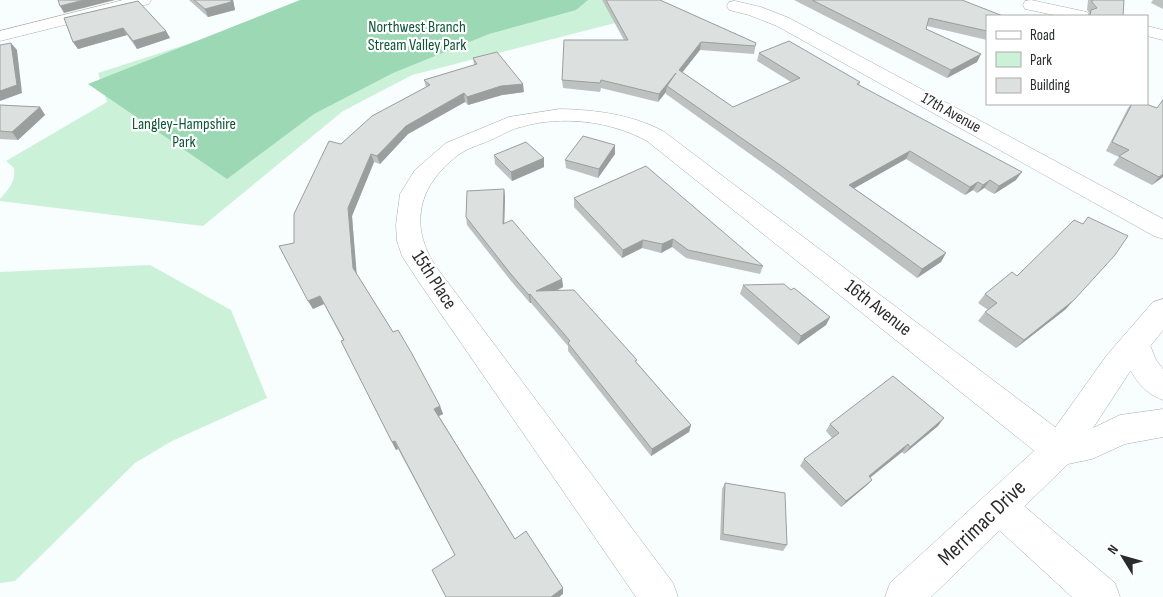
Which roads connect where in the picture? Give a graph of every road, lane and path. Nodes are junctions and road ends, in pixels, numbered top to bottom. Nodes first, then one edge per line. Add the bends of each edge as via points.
1 (143, 0) edge
2 (1031, 5) dead end
3 (735, 6) dead end
4 (1076, 15) edge
5 (1148, 31) edge
6 (1163, 35) edge
7 (0, 36) edge
8 (696, 167) joint
9 (1163, 230) edge
10 (1163, 310) edge
11 (1136, 342) junction
12 (1163, 387) edge
13 (1163, 423) edge
14 (1059, 450) junction
15 (1000, 507) junction
16 (659, 597) edge
17 (904, 597) edge
18 (1101, 597) edge

1 - 7 street
2 - 4 street
3 - 9 street, 17th Avenue via 755,11 806,34
5 - 6 street
8 - 14 street, 16th Avenue
8 - 16 street, 15th Place via 655,136 610,119 560,115 523,119 473,138 439,159 423,175 412,194 408,225 416,256 428,275
10 - 11 street, Merrimac Drive
11 - 12 street via 1140,362
11 - 14 street, Merrimac Drive
13 - 14 street via 1120,430 1092,444
14 - 15 street, Merrimac Drive
15 - 17 street, Merrimac Drive
15 - 18 street

